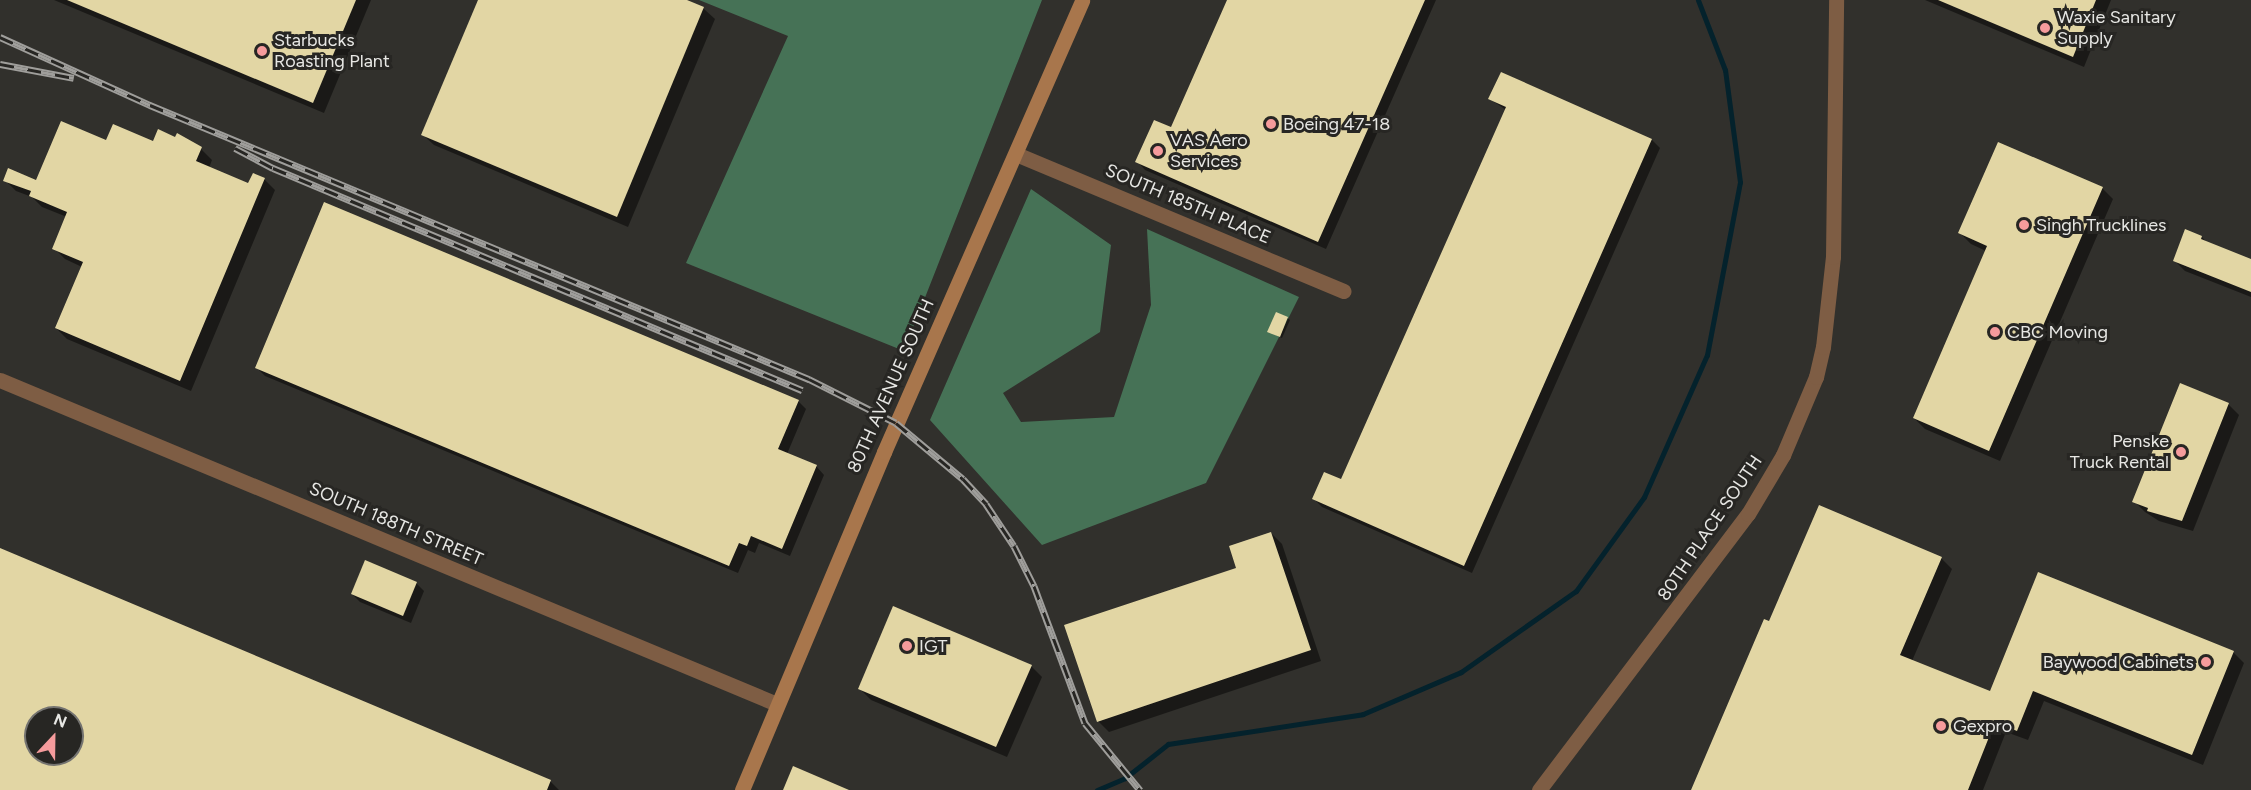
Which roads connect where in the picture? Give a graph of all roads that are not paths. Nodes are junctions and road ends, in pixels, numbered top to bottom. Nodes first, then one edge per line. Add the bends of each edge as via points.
1 (1082, 0) edge
2 (1836, 0) edge
3 (1016, 154) junction
4 (1344, 291) dead end
5 (0, 380) edge
6 (777, 704) junction
7 (742, 790) edge
8 (1539, 790) edge

1 - 3 street, 80TH AVENUE SOUTH
2 - 8 street, 80TH PLACE SOUTH via 1833,257 1816,376 1783,455 1748,514
3 - 4 street, SOUTH 185TH PLACE
3 - 6 street, 80TH AVENUE SOUTH
5 - 6 street, SOUTH 188TH STREET
6 - 7 street, 80TH AVENUE SOUTH

